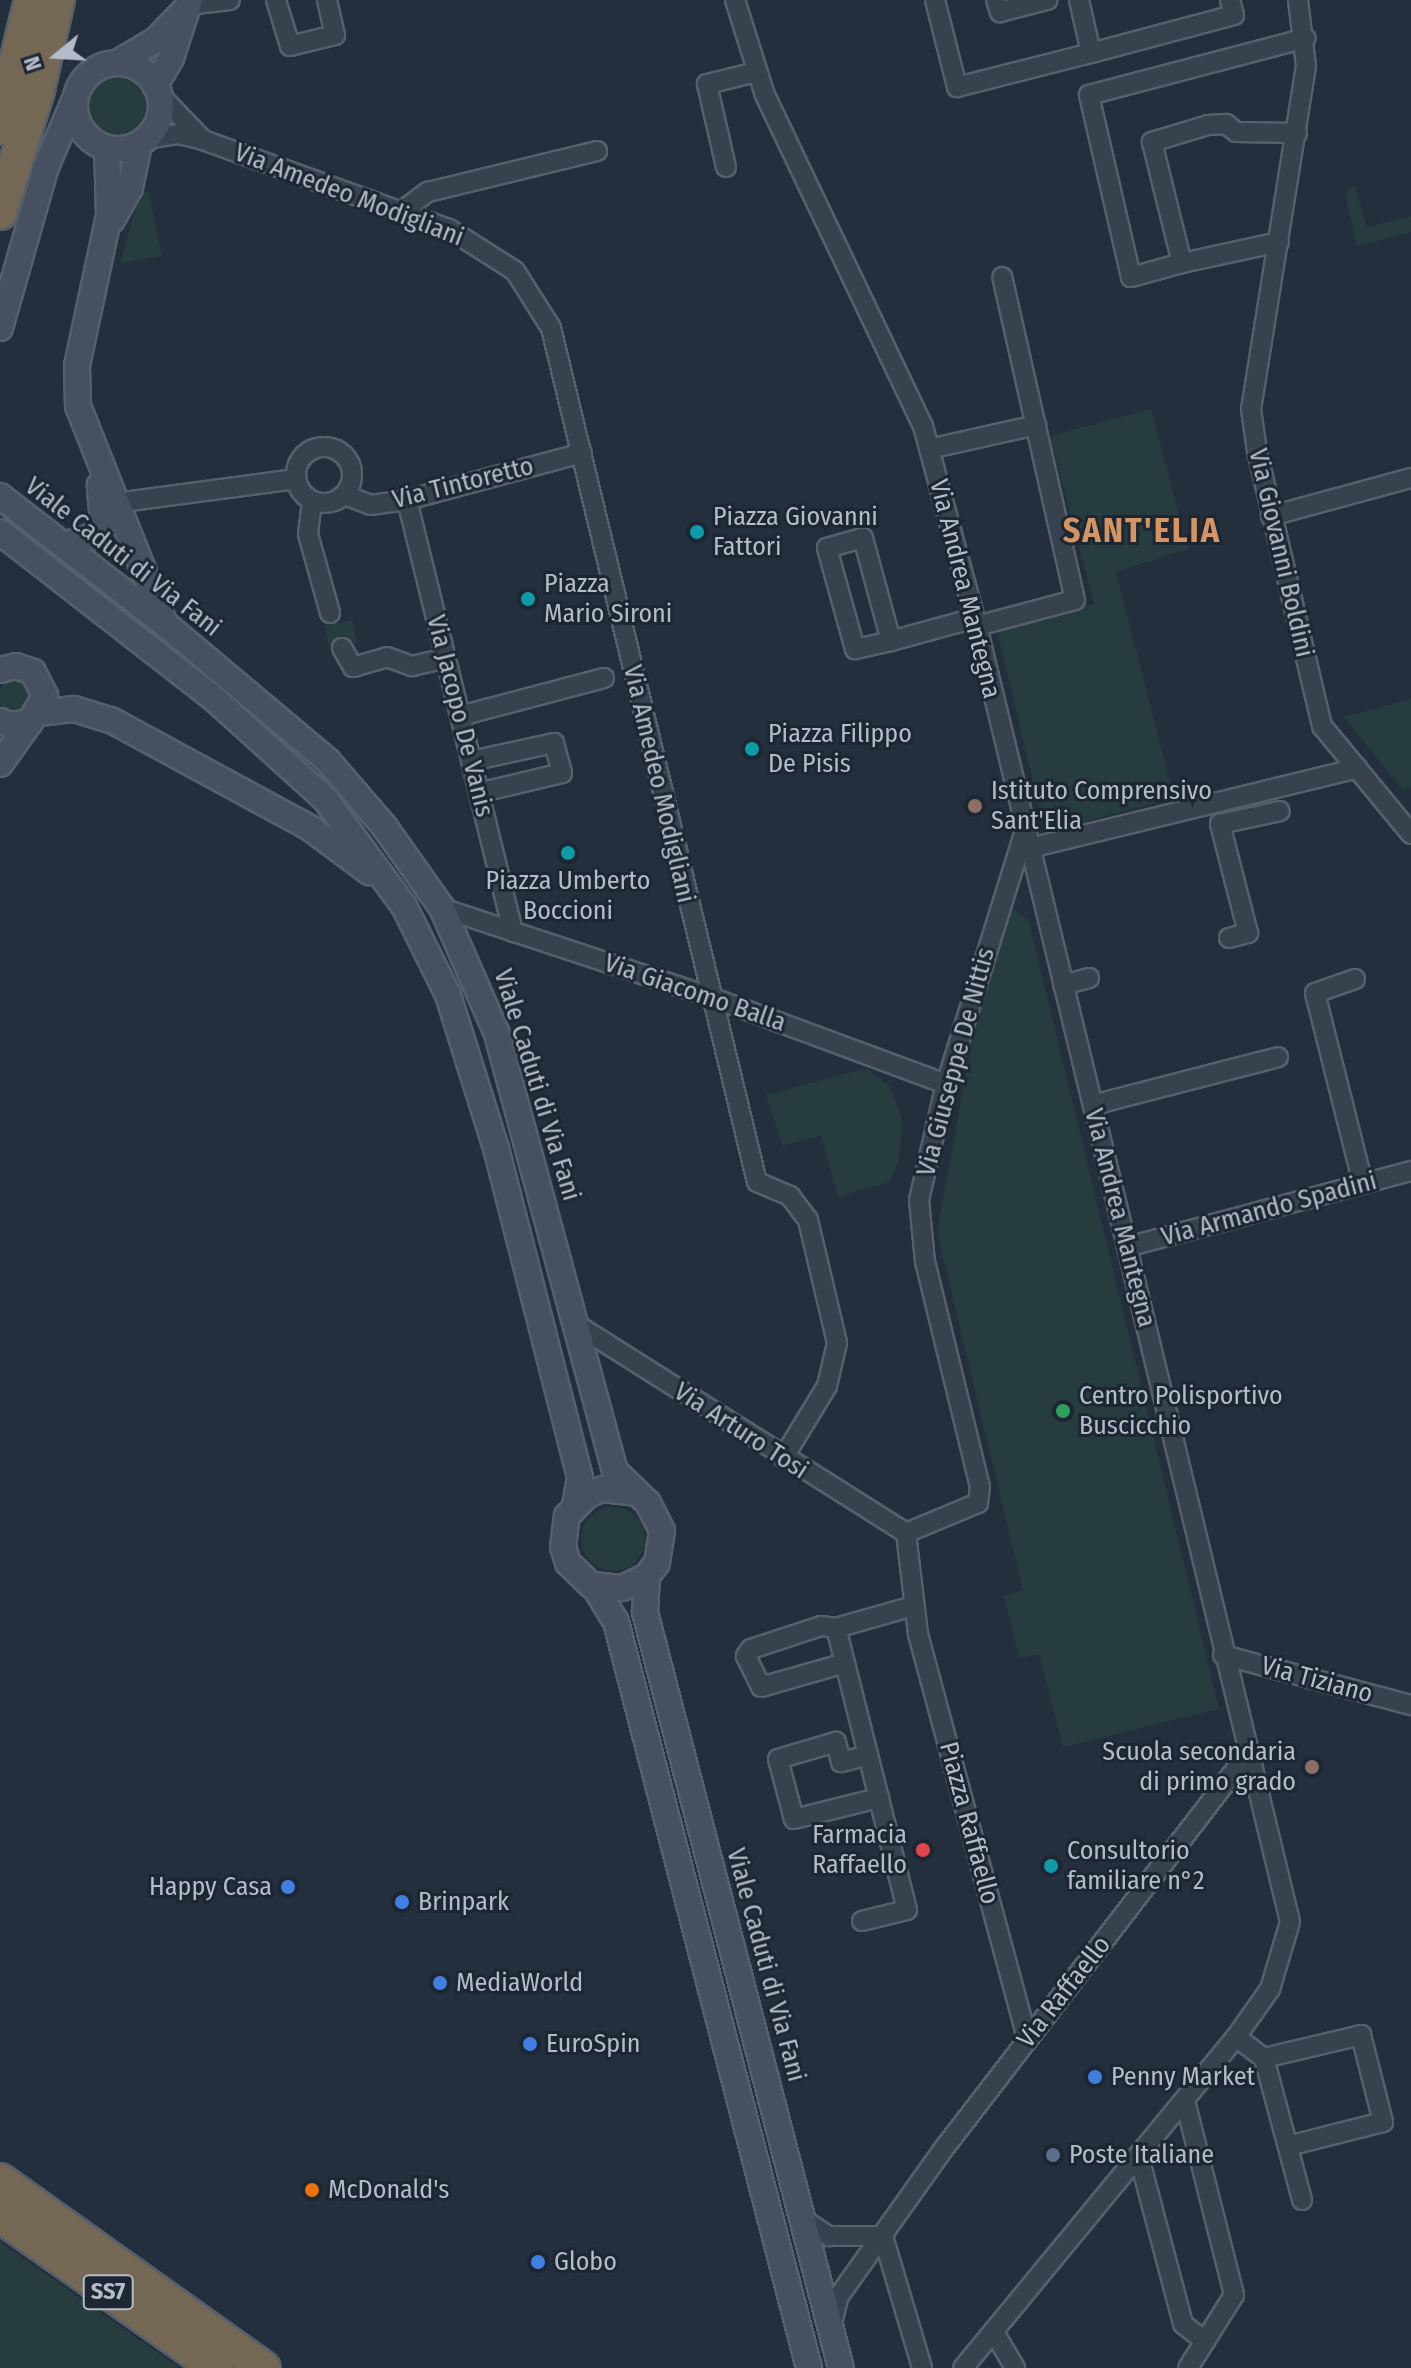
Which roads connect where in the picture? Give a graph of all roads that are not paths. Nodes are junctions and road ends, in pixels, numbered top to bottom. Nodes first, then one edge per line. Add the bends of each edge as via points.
1 (31, 0) edge
2 (58, 0) edge
3 (230, 0) edge
4 (276, 0) edge
5 (327, 0) edge
6 (735, 0) edge
7 (935, 0) edge
8 (996, 0) edge
9 (1047, 0) edge
10 (1079, 0) edge
11 (1230, 0) edge
12 (1298, 0) edge
13 (188, 4) edge
14 (1306, 38) junction
15 (1091, 53) junction
16 (117, 63) junction
17 (756, 72) junction
18 (157, 90) junction
19 (76, 95) junction
20 (0, 128) edge
21 (1297, 133) junction
22 (203, 140) junction
23 (142, 141) junction
24 (101, 145) junction
25 (597, 151) dead end
26 (46, 167) junction
27 (726, 167) dead end
28 (401, 212) junction
29 (0, 213) edge
30 (106, 231) junction
31 (1279, 242) junction
32 (1182, 263) junction
33 (1002, 277) dead end
34 (0, 328) edge
35 (1036, 425) junction
36 (92, 447) junction
37 (929, 449) junction
38 (582, 453) junction
39 (1411, 478) edge
40 (296, 479) junction
41 (345, 495) junction
42 (0, 496) edge
43 (407, 500) junction
44 (312, 501) junction
45 (116, 503) junction
46 (1271, 516) junction
47 (0, 532) edge
48 (64, 545) junction
49 (330, 613) dead end
50 (976, 622) junction
51 (165, 624) junction
52 (891, 641) junction
53 (342, 648) dead end
54 (446, 658) junction
55 (5, 666) edge
56 (604, 678) dead end
57 (460, 716) junction
58 (35, 718) junction
59 (0, 721) edge
60 (471, 761) junction
61 (0, 764) edge
62 (1357, 768) junction
63 (479, 793) junction
64 (1411, 803) edge
65 (1391, 809) junction
66 (1280, 811) dead end
67 (1411, 834) edge
68 (1027, 839) junction
69 (391, 888) junction
70 (442, 908) junction
71 (513, 932) junction
72 (1229, 938) dead end
73 (1089, 978) dead end
74 (1355, 979) dead end
75 (1063, 985) junction
76 (708, 996) junction
77 (1278, 1057) dead end
78 (946, 1084) junction
79 (1093, 1105) junction
80 (1411, 1171) edge
81 (1363, 1184) junction
82 (1127, 1247) junction
83 (577, 1325) junction
84 (783, 1458) junction
85 (635, 1493) junction
86 (575, 1505) junction
87 (906, 1533) junction
88 (647, 1576) junction
89 (594, 1586) junction
90 (913, 1606) junction
91 (836, 1628) junction
92 (1223, 1655) junction
93 (845, 1663) junction
94 (1411, 1705) edge
95 (1249, 1752) junction
96 (868, 1755) junction
97 (879, 1798) junction
98 (862, 1921) dead end
99 (1236, 2037) junction
100 (1027, 2039) junction
101 (1264, 2058) junction
102 (1185, 2101) junction
103 (1288, 2146) junction
104 (1139, 2157) junction
105 (0, 2180) edge
106 (1302, 2200) dead end
107 (0, 2216) edge
108 (804, 2220) junction
109 (883, 2236) junction
110 (831, 2328) junction
111 (994, 2332) junction
112 (1205, 2341) junction
113 (216, 2368) edge
114 (264, 2368) edge
115 (809, 2368) edge
116 (841, 2368) edge
117 (922, 2368) edge
118 (963, 2368) edge
119 (1015, 2368) edge
120 (1188, 2368) edge

1 - 20 highway
2 - 29 highway via 38,90
3 - 13 street
4 - 5 street via 290,46 335,35
6 - 17 street, Via Andrea Mantegna
7 - 15 street via 957,87
8 - 9 street via 1000,12
10 - 15 street
11 - 15 street via 1234,15
12 - 14 street, Via Giovanni Boldini
13 - 16 street via 156,40
13 - 18 street
14 - 21 street, Via Giovanni Boldini
14 - 32 street via 1089,95 1131,277
16 - 18 street via 139,69
16 - 19 street via 91,73
17 - 27 street via 707,84
17 - 37 street, Via Andrea Mantegna
18 - 22 street, Via Amedeo Modigliani
18 - 23 street via 159,118
19 - 24 street via 78,122
19 - 26 street
21 - 31 street, Via Giovanni Boldini
21 - 32 street via 1236,132 1226,124 1208,125 1152,142
22 - 23 street, Via Amedeo Modigliani via 179,134
22 - 28 street, Via Amedeo Modigliani
23 - 24 street
23 - 30 street via 130,188
24 - 26 street via 72,147
24 - 30 street
25 - 28 street via 428,192
26 - 34 street
28 - 38 street, Via Amedeo Modigliani via 485,249 531,289 551,328
30 - 36 street via 77,366 78,406
31 - 32 street
31 - 46 street, Via Giovanni Boldini via 1251,409
33 - 35 street
35 - 37 street
35 - 50 street via 1075,600
36 - 45 street
36 - 48 street via 103,523 91,537
37 - 50 street, Via Andrea Mantegna
38 - 43 street, Via Tintoretto
38 - 76 street, Via Amedeo Modigliani
39 - 46 street
40 - 41 street via 306,454 332,448 351,467
40 - 44 street
40 - 45 street
41 - 43 street, Via Tintoretto via 371,505
41 - 44 street via 335,502
42 - 48 street, Viale Caduti di Via Fani
43 - 54 street, Via Jacopo De Vanis
44 - 49 street via 308,534
45 - 51 street
46 - 62 street, Via Giovanni Boldini via 1322,726
47 - 69 street via 211,696 292,769 326,800
48 - 51 street, Viale Caduti di Via Fani
50 - 52 street
50 - 68 street, Via Andrea Mantegna
51 - 70 street, Viale Caduti di Via Fani via 328,761 384,826
52 - 52 street via 863,538 827,548 855,649
53 - 54 street via 353,667 387,657 412,666
54 - 57 street, Via Jacopo De Vanis
55 - 58 street via 33,672 44,687
56 - 57 street
57 - 60 street, Via Jacopo De Vanis
58 - 59 street
58 - 61 street
58 - 69 street via 74,709 111,720 310,828
60 - 63 street, Via Jacopo De Vanis
60 - 63 street via 554,743 562,773
62 - 65 street, Via Giovanni Boldini
62 - 68 street
63 - 71 street, Via Jacopo De Vanis
64 - 65 street
65 - 67 street, Via Giovanni Boldini
66 - 72 street via 1220,824 1248,933
68 - 75 street, Via Andrea Mantegna
68 - 78 street, Via Giuseppe De Nittis
69 - 86 street via 438,972 473,1069 577,1462
70 - 71 street, Via Giacomo Balla
70 - 83 street, Viale Caduti di Via Fani via 497,1034
71 - 76 street, Via Giacomo Balla
73 - 75 street
74 - 81 street via 1315,993
75 - 79 street, Via Andrea Mantegna
76 - 78 street, Via Giacomo Balla
76 - 84 street, Via Amedeo Modigliani via 757,1182 790,1196 808,1220 837,1343 827,1386
77 - 79 street
78 - 87 street, Via Giuseppe De Nittis via 919,1200 925,1262 980,1487 978,1503 969,1509
79 - 82 street, Via Andrea Mantegna
80 - 81 street, Via Armando Spadini
81 - 82 street, Via Armando Spadini
82 - 92 street, Via Andrea Mantegna
83 - 84 street, Via Arturo Tosi
83 - 85 street, Viale Caduti di Via Fani via 615,1471
84 - 87 street, Via Arturo Tosi
85 - 86 street via 603,1489
85 - 88 street, Viale Caduti di Via Fani via 658,1516 662,1531 662,1548
86 - 89 street via 562,1531 563,1547 578,1575
87 - 90 street, Piazza Raffaello
88 - 89 street via 622,1588
88 - 108 street, Viale Caduti di Via Fani via 645,1612
89 - 115 street via 616,1622
90 - 91 street
90 - 100 street, Piazza Raffaello
91 - 93 street
91 - 93 street via 821,1626 751,1649 746,1656 761,1687
92 - 94 street, Via Tiziano
92 - 95 street, Via Andrea Mantegna
93 - 96 street
95 - 99 street, Via Andrea Mantegna via 1290,1922 1270,1989
95 - 100 street, Via Raffaello
96 - 97 street
96 - 97 street via 841,1762 836,1742 778,1759 794,1819
97 - 98 street via 907,1910
99 - 101 street
99 - 102 street, Via Andrea Mantegna
100 - 109 street, Via Raffaello
101 - 103 street
101 - 103 street via 1361,2035 1383,2122
102 - 104 street, Via Andrea Mantegna
102 - 112 street via 1234,2295
103 - 106 street
104 - 111 street, Via Andrea Mantegna
104 - 112 street via 1183,2324
105 - 114 highway, SS7
107 - 113 highway, SS7
108 - 109 street via 829,2236
108 - 110 street, Viale Caduti di Via Fani
109 - 110 street, Via Raffaello via 839,2296
109 - 117 street
110 - 116 street, Viale Caduti di Via Fani
111 - 118 street, Via Andrea Mantegna
111 - 119 street
112 - 120 street

